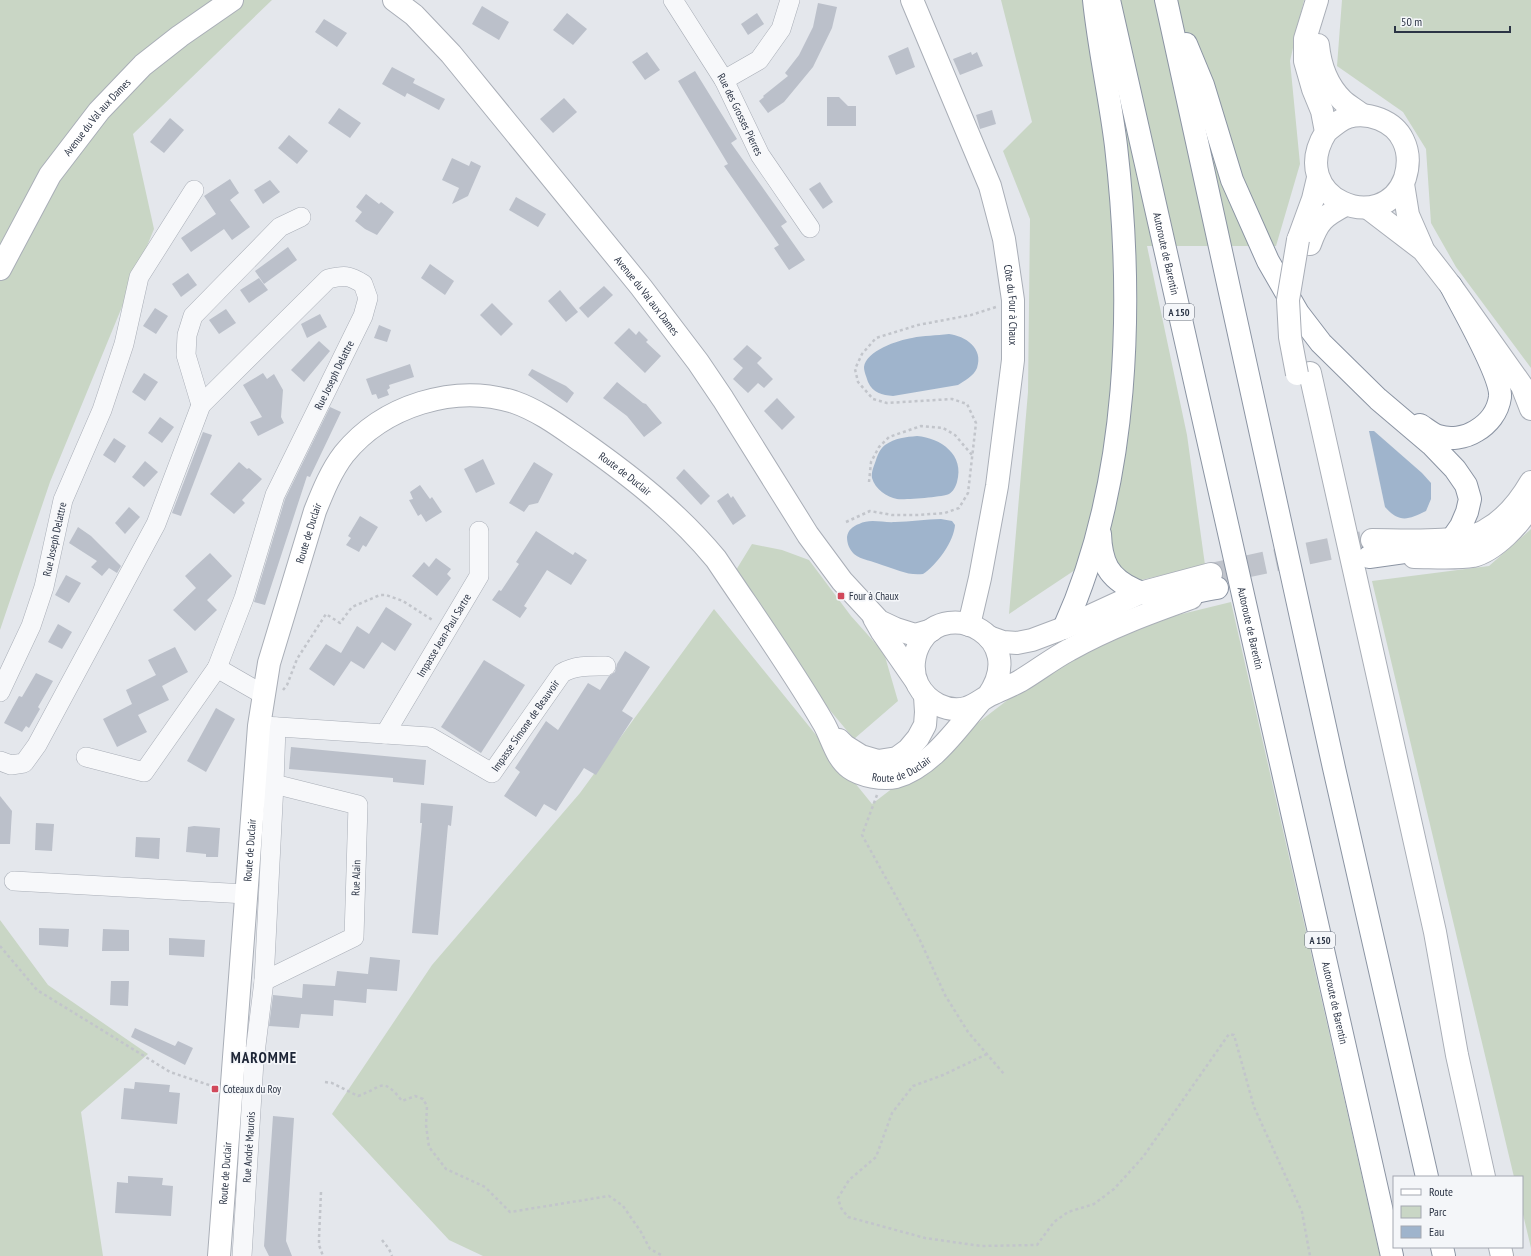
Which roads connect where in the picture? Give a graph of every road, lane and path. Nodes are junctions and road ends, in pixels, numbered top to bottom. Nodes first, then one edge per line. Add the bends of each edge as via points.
1 (232, 0) edge
2 (394, 0) edge
3 (673, 0) edge
4 (790, 0) edge
5 (912, 0) edge
6 (1094, 0) edge
7 (1109, 0) edge
8 (1168, 0) edge
9 (1317, 1) edge
10 (724, 80) junction
11 (1362, 115) junction
12 (1326, 132) junction
13 (1318, 178) junction
14 (1403, 184) junction
15 (194, 190) dead end
16 (1345, 205) junction
17 (1368, 208) junction
18 (301, 217) dead end
19 (810, 228) dead end
20 (1304, 242) junction
21 (1423, 250) junction
22 (0, 269) edge
23 (1451, 286) junction
24 (1013, 300) junction
25 (1378, 399) junction
26 (200, 406) junction
27 (1531, 409) edge
28 (972, 456) junction
29 (869, 482) dead end
30 (1531, 482) edge
31 (1531, 503) edge
32 (846, 522) dead end
33 (1100, 526) junction
34 (479, 531) dead end
35 (1452, 539) junction
36 (1140, 592) junction
37 (871, 614) junction
38 (969, 625) junction
39 (1064, 628) junction
40 (932, 630) junction
41 (446, 632) junction
42 (989, 638) junction
43 (606, 666) dead end
44 (217, 668) junction
45 (921, 689) junction
46 (0, 692) edge
47 (264, 693) junction
48 (983, 700) junction
49 (824, 724) junction
50 (268, 726) junction
51 (385, 734) junction
52 (86, 757) dead end
53 (0, 761) edge
54 (883, 778) junction
55 (274, 784) junction
56 (14, 880) dead end
57 (246, 894) junction
58 (0, 946) edge
59 (264, 981) junction
60 (234, 1051) junction
61 (987, 1054) junction
62 (254, 1061) junction
63 (1004, 1074) dead end
64 (326, 1082) dead end
65 (231, 1088) junction
66 (1427, 1176) edge
67 (1484, 1176) edge
68 (322, 1192) dead end
69 (382, 1240) dead end
70 (219, 1256) edge
71 (242, 1256) edge
72 (323, 1256) edge
73 (392, 1256) edge
74 (663, 1256) edge
75 (1310, 1256) edge
76 (1392, 1256) edge

1 - 22 main road, Avenue du Val aux Dames via 180,36 143,66 99,111 50,175
2 - 37 main road, Avenue du Val aux Dames via 414,15 451,54 640,287 698,362 808,535 842,581
3 - 10 street, Rue des Grosses Pierres
4 - 10 street via 781,29 759,60
5 - 24 main road, Côte du Four à Chaux via 990,186 1004,239
6 - 33 main road via 1116,145 1122,225 1125,328 1118,419 1106,504
7 - 76 main road, Autoroute de Barentin / A 150
8 - 25 main road via 1203,84 1232,180 1268,261 1298,313 1321,343
8 - 66 main road via 1336,776
9 - 11 main road via 1317,38 1320,60 1327,80 1342,100
9 - 12 main road via 1305,39 1305,61 1322,111
10 - 19 street, Rue des Grosses Pierres via 760,155
11 - 12 main road via 1336,123
11 - 14 main road via 1378,118 1392,126 1402,138 1408,153 1408,169
12 - 13 main road via 1319,142 1316,154
13 - 16 main road via 1334,199
13 - 20 main road
14 - 17 main road via 1394,196 1382,204
14 - 21 main road via 1408,215
15 - 46 street, Rue Joseph Delattre via 139,277 124,344 102,410 63,500 44,587 33,619
16 - 17 main road
16 - 20 main road via 1330,214
17 - 21 main road
18 - 26 street via 280,227 193,316 187,335 186,355
20 - 67 main road via 1301,303 1303,374 1435,932 1457,1055
21 - 23 main road
23 - 25 main road via 1488,359 1497,383 1500,397 1495,412 1485,426 1470,435 1452,438 1437,436
23 - 27 main road via 1522,386
24 - 28 path via 971,316 918,325 876,338 862,354 855,368 858,382 873,399 887,403 952,399 967,404 976,423
24 - 38 main road, Côte du Four à Chaux via 1013,360 997,486
25 - 35 main road via 1431,444 1455,469 1466,485 1470,499 1467,512
26 - 44 street, Rue Joseph Delattre via 328,279 352,277 363,284 368,298 363,316 276,495 244,598
26 - 53 street, Rue Joseph Delattre via 156,524 37,745 24,762 11,765
28 - 29 path via 955,435 943,428 921,426 889,437 878,447 871,462
28 - 32 path via 968,493 959,508 945,513 918,515 892,515 870,511
30 - 35 main road via 1504,518 1485,531
31 - 35 main road via 1515,528 1496,544 1474,556 1434,558 1370,549 1440,547
33 - 36 main road via 1101,549 1106,565 1115,579
33 - 39 main road via 1075,604
34 - 41 street, Impasse Jean-Paul Sartre via 479,576
36 - 39 main road
36 - 48 main road via 1158,597 1214,581 1113,627
37 - 40 main road, Avenue du Val aux Dames via 896,629 916,634
37 - 45 main road, Avenue du Val aux Dames
38 - 40 main road via 944,624
38 - 42 main road
39 - 42 main road via 1017,643
40 - 45 main road via 922,640 915,653 914,668
41 - 47 path via 440,625 403,601 380,595 352,607 340,623 326,614 297,659 287,685 281,692
41 - 51 street, Impasse Jean-Paul Sartre
42 - 48 main road via 996,648 999,673 995,686
43 - 51 street, Impasse Simone de Beauvoir via 588,666 562,673 492,773 430,737
44 - 47 street
44 - 52 street, Rue Joseph Delattre via 144,772
45 - 48 main road via 937,704 951,709 965,708
45 - 49 main road, Route de Duclair via 926,712 924,725 918,738 897,758 878,760 860,756 844,746
47 - 49 main road, Route de Duclair via 269,663 315,511 328,480 344,455 370,430 410,406 448,397 480,396 513,402 558,425 670,510 716,559
47 - 50 main road, Route de Duclair
48 - 54 main road, Route de Duclair via 933,755 913,770 896,777
49 - 54 main road, Route de Duclair via 838,754 849,768
50 - 51 street, Impasse Simone de Beauvoir
50 - 55 street
50 - 57 main road, Route de Duclair
54 - 61 path via 862,835 919,938 945,996 968,1032
55 - 59 street
55 - 59 street, Rue Alain via 358,805 354,937
56 - 57 street
57 - 60 main road, Route de Duclair
58 - 65 path via 37,990 170,1072 213,1087
59 - 62 street
60 - 62 street
60 - 65 main road, Route de Duclair
61 - 63 path
61 - 75 path via 914,1086 892,1113 876,1157 849,1180 838,1198 841,1208 848,1217 926,1238 981,1246 1038,1245 1054,1222 1068,1212 1094,1204 1114,1189 1139,1162 1229,1034 1234,1035 1254,1107 1302,1212
62 - 71 street, Rue André Maurois
64 - 74 path via 358,1096 383,1084 388,1085 402,1101 416,1096 423,1099 427,1106 426,1125 430,1147 446,1169 485,1187 510,1212 609,1196 623,1206 650,1249
65 - 70 main road, Route de Duclair
68 - 72 path via 319,1246
69 - 73 path

